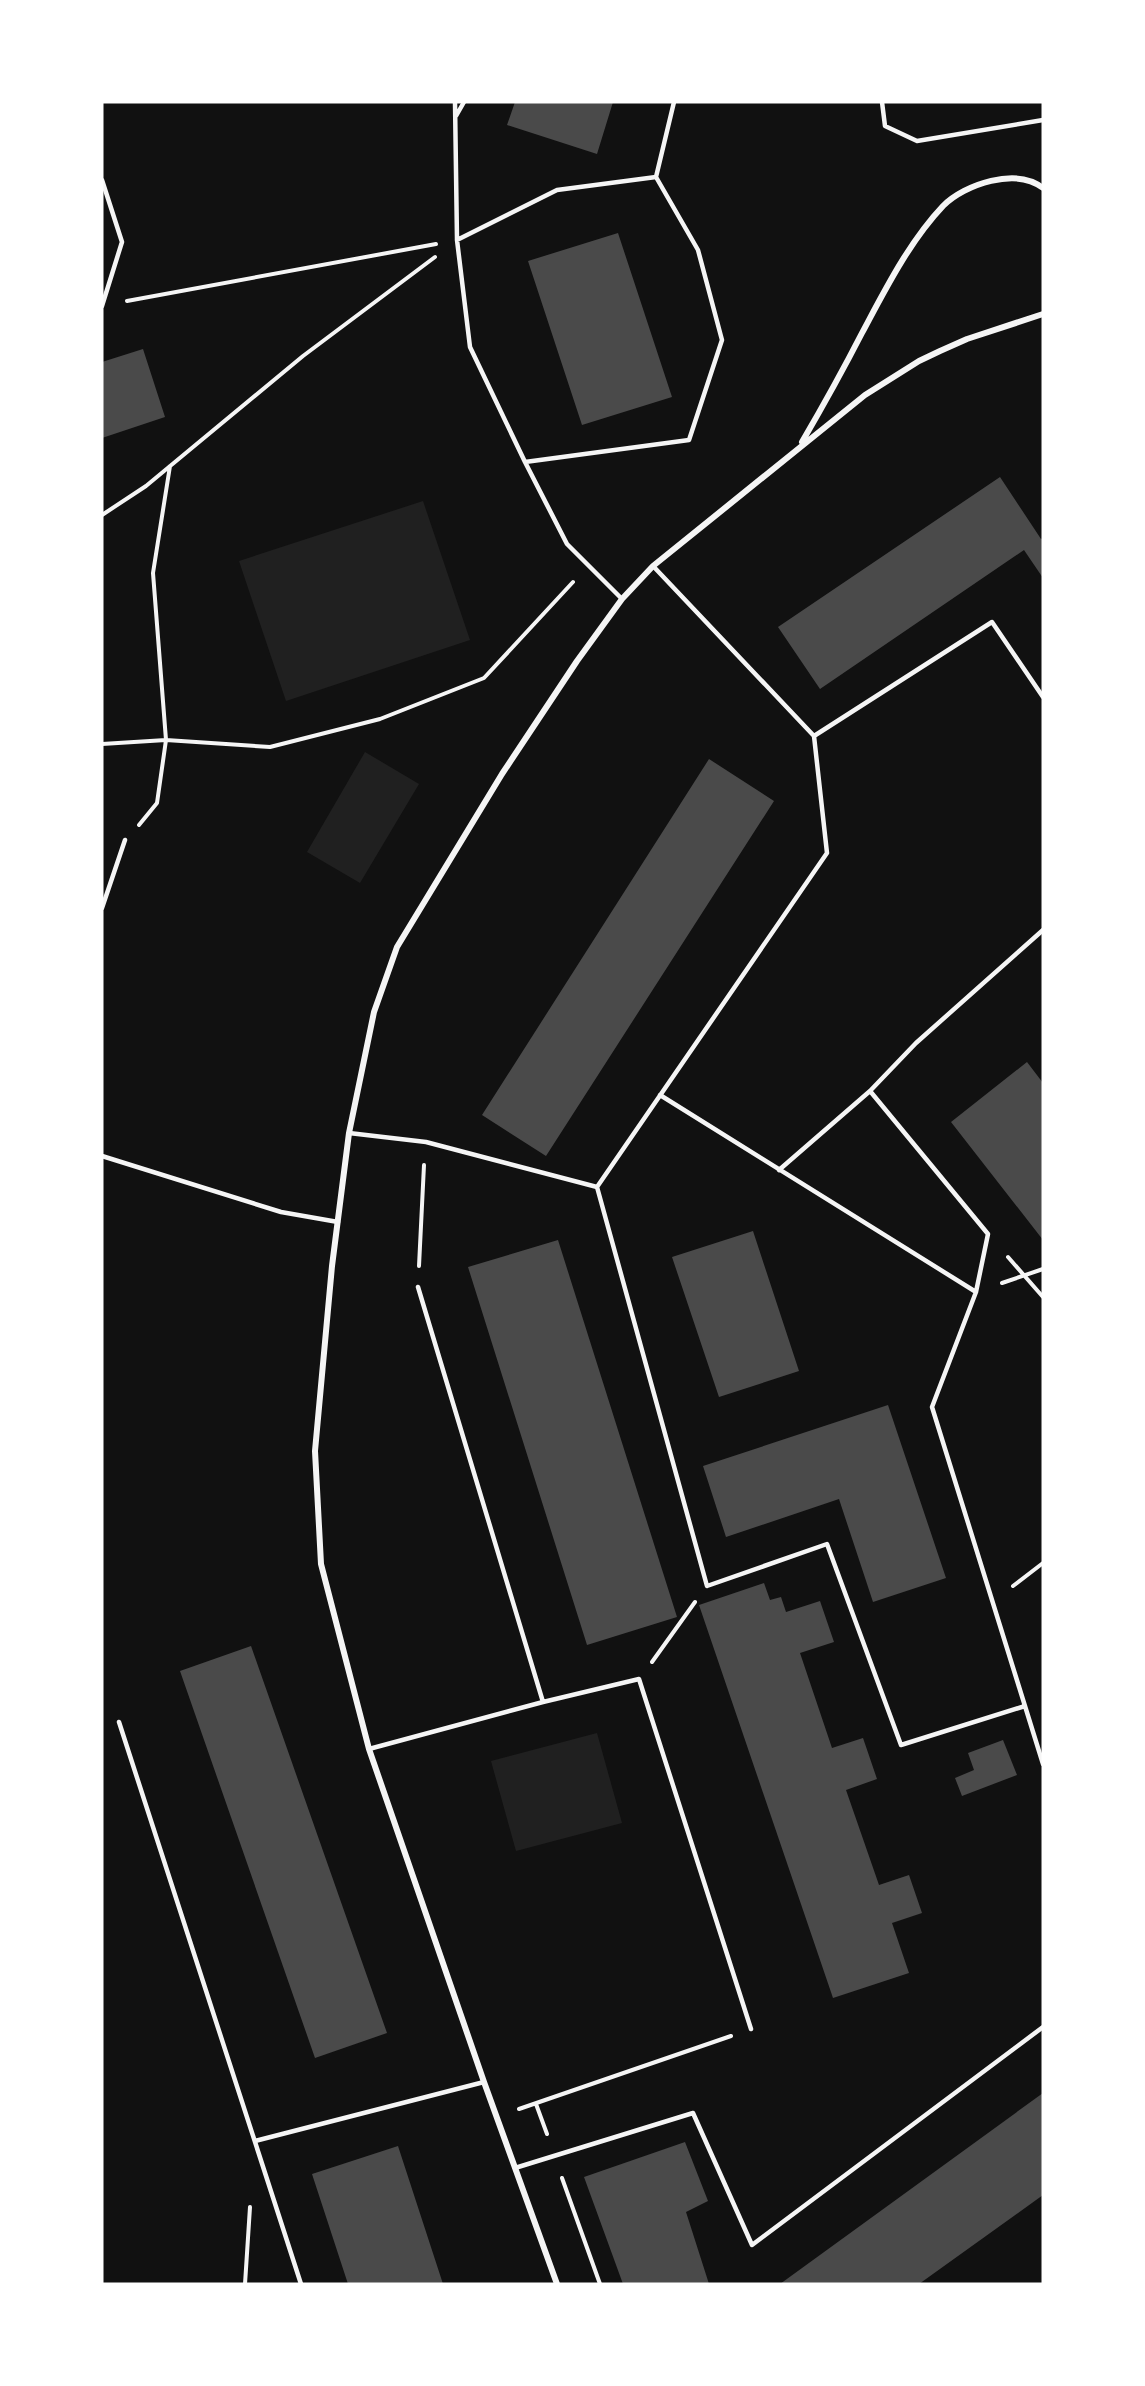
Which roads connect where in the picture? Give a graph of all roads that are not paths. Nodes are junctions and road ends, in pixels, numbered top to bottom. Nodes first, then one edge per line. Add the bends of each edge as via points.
1 (455, 102) edge
2 (464, 102) edge
3 (674, 102) edge
4 (882, 102) edge
5 (455, 118) junction
6 (1043, 120) edge
7 (656, 177) junction
8 (102, 180) edge
9 (1043, 188) edge
10 (457, 240) junction
11 (102, 306) edge
12 (1043, 314) edge
13 (801, 445) junction
14 (525, 462) junction
15 (653, 566) junction
16 (622, 598) junction
17 (1043, 697) edge
18 (814, 735) junction
19 (125, 840) road end
20 (102, 908) edge
21 (1043, 930) edge
22 (870, 1091) junction
23 (660, 1095) junction
24 (349, 1132) junction
25 (102, 1156) edge
26 (779, 1170) junction
27 (597, 1187) junction
28 (338, 1222) junction
29 (418, 1287) road end
30 (976, 1292) junction
31 (543, 1702) junction
32 (1025, 1706) junction
33 (119, 1722) dead end
34 (369, 1749) junction
35 (1043, 1764) edge
36 (1043, 2027) edge
37 (751, 2029) road end
38 (484, 2082) junction
39 (255, 2141) junction
40 (514, 2168) junction
41 (301, 2284) edge
42 (557, 2284) edge

1 - 5 lane
2 - 5 lane
3 - 7 lane
4 - 6 lane via 885,126 917,141
5 - 10 lane
7 - 10 lane via 556,190
7 - 14 lane via 698,249 722,340 689,440
8 - 11 lane via 122,242
9 - 13 street via 1035,181 999,178 945,204 897,270
10 - 14 lane via 470,347
12 - 13 street via 967,339 919,361 865,394
13 - 15 street
14 - 16 lane via 567,544
15 - 16 street
15 - 18 lane
16 - 24 street via 502,774 397,947 374,1012
17 - 18 lane via 992,622
18 - 23 lane via 827,853
19 - 20 lane
21 - 22 lane via 916,1043
22 - 26 lane
22 - 30 lane via 988,1234
23 - 26 lane
23 - 27 lane
24 - 27 lane via 426,1142
24 - 28 street
25 - 28 lane via 281,1212
26 - 30 lane
27 - 32 lane via 707,1586 827,1544 901,1745
28 - 34 street via 315,1451 321,1564
29 - 31 lane
30 - 32 lane via 932,1407
31 - 34 lane
31 - 37 lane via 639,1679
32 - 35 lane
33 - 39 lane
34 - 38 street
36 - 40 lane via 753,2245 693,2113
38 - 39 lane
38 - 40 street
39 - 41 lane
40 - 42 street

